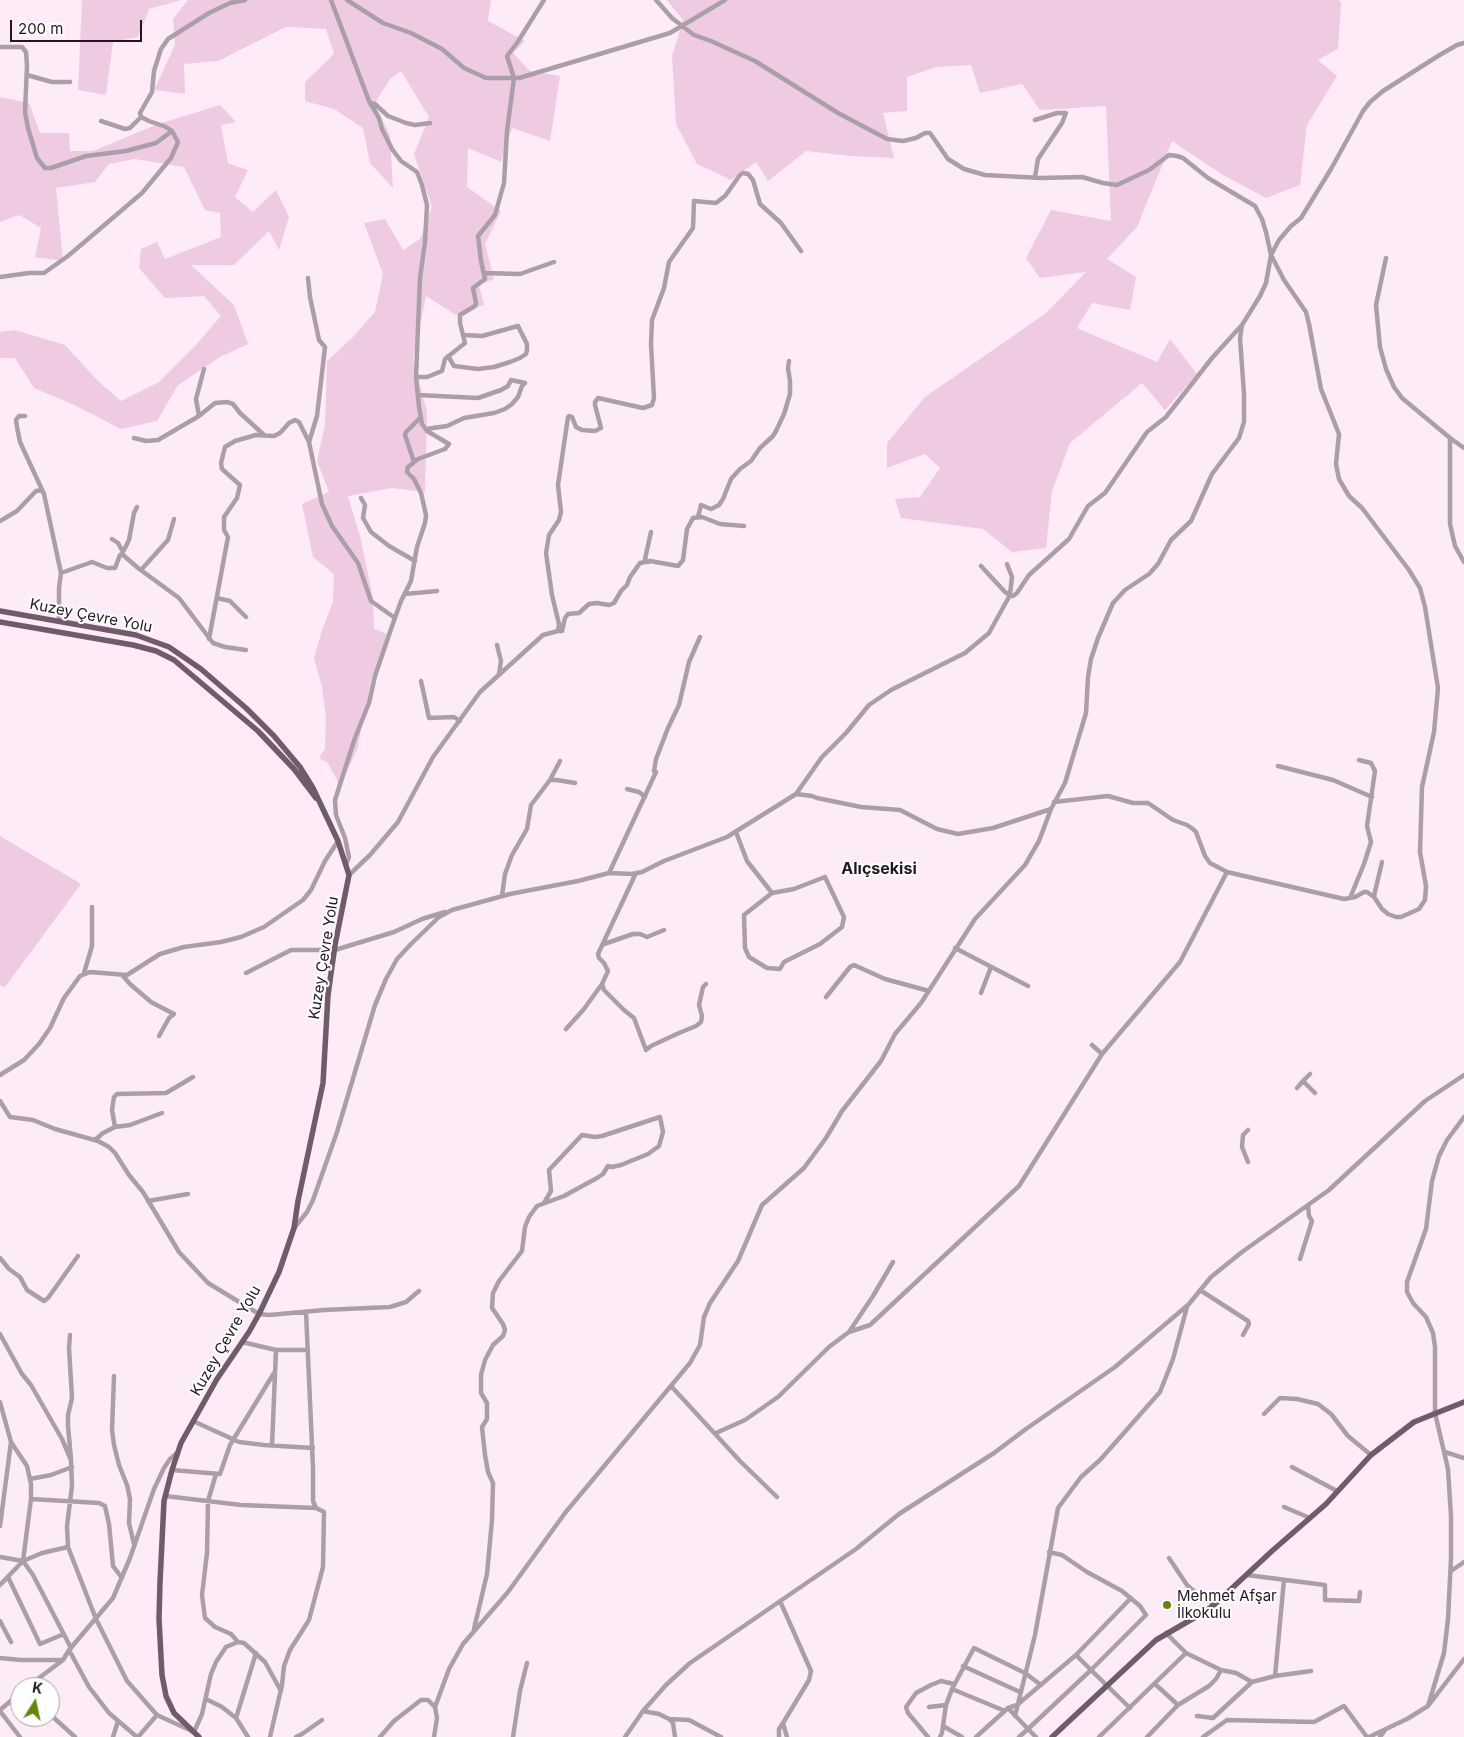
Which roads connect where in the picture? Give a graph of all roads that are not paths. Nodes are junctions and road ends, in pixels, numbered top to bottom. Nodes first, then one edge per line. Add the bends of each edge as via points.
1 (245, 0) edge
2 (331, 0) edge
3 (347, 0) edge
4 (544, 0) edge
5 (656, 0) edge
6 (725, 0) edge
7 (683, 26) junction
8 (1464, 43) edge
9 (0, 47) edge
10 (27, 75) junction
11 (514, 78) junction
12 (70, 82) dead end
13 (370, 103) junction
14 (141, 117) junction
15 (1035, 120) dead end
16 (101, 121) dead end
17 (430, 123) dead end
18 (172, 132) junction
19 (1035, 177) junction
20 (801, 251) dead end
21 (1271, 255) junction
22 (1386, 258) dead end
23 (554, 262) dead end
24 (484, 273) junction
25 (0, 277) edge
26 (308, 278) dead end
27 (1242, 325) junction
28 (463, 335) junction
29 (448, 356) junction
30 (790, 361) dead end
31 (204, 369) dead end
32 (416, 377) junction
33 (418, 395) junction
34 (25, 416) dead end
35 (199, 416) junction
36 (421, 417) junction
37 (426, 429) junction
38 (264, 435) junction
39 (134, 438) dead end
40 (1450, 438) junction
41 (309, 442) junction
42 (1464, 448) edge
43 (414, 462) junction
44 (42, 490) junction
45 (361, 498) dead end
46 (138, 507) dead end
47 (698, 517) junction
48 (174, 519) dead end
49 (0, 522) edge
50 (744, 526) dead end
51 (651, 532) dead end
52 (112, 538) dead end
53 (123, 553) junction
54 (415, 561) junction
55 (648, 562) junction
56 (1464, 562) edge
57 (1008, 564) dead end
58 (982, 566) dead end
59 (141, 570) junction
60 (61, 573) junction
61 (437, 591) dead end
62 (404, 594) junction
63 (1010, 594) junction
64 (217, 598) junction
65 (0, 611) edge
66 (246, 617) dead end
67 (395, 618) junction
68 (59, 621) junction
69 (0, 622) edge
70 (558, 630) junction
71 (700, 637) dead end
72 (209, 639) junction
73 (497, 645) dead end
74 (246, 650) dead end
75 (499, 674) junction
76 (421, 681) dead end
77 (460, 721) junction
78 (560, 760) dead end
79 (1358, 760) dead end
80 (1278, 766) dead end
81 (550, 780) junction
82 (575, 784) dead end
83 (627, 789) dead end
84 (796, 794) junction
85 (645, 797) junction
86 (1372, 797) junction
87 (318, 801) junction
88 (1054, 802) junction
89 (1051, 809) junction
90 (736, 832) junction
91 (338, 842) junction
92 (1382, 862) dead end
93 (346, 865) junction
94 (1227, 872) junction
95 (609, 873) junction
96 (636, 873) junction
97 (349, 875) junction
98 (772, 893) junction
99 (502, 896) junction
100 (1374, 896) junction
101 (1350, 898) junction
102 (92, 907) dead end
103 (452, 910) junction
104 (664, 930) dead end
105 (604, 944) junction
106 (955, 948) junction
107 (335, 950) junction
108 (991, 967) junction
109 (84, 973) junction
110 (246, 973) dead end
111 (123, 976) junction
112 (602, 984) junction
113 (706, 984) dead end
114 (1028, 986) dead end
115 (929, 991) junction
116 (981, 993) dead end
117 (826, 998) dead end
118 (566, 1029) dead end
119 (159, 1036) dead end
120 (1092, 1045) dead end
121 (1102, 1054) junction
122 (1310, 1074) dead end
123 (0, 1075) edge
124 (1464, 1075) edge
125 (193, 1077) dead end
126 (1303, 1081) junction
127 (1297, 1088) dead end
128 (1315, 1093) dead end
129 (0, 1101) edge
130 (162, 1113) dead end
131 (1464, 1118) edge
132 (115, 1127) junction
133 (1248, 1130) dead end
134 (95, 1140) junction
135 (1248, 1162) dead end
136 (188, 1194) dead end
137 (148, 1201) junction
138 (544, 1203) junction
139 (1308, 1206) junction
140 (294, 1228) junction
141 (78, 1256) dead end
142 (0, 1258) edge
143 (1300, 1259) dead end
144 (893, 1262) dead end
145 (1200, 1290) junction
146 (420, 1291) dead end
147 (1189, 1304) junction
148 (306, 1312) junction
149 (259, 1314) junction
150 (849, 1332) junction
151 (0, 1334) edge
152 (70, 1335) dead end
153 (1243, 1335) dead end
154 (242, 1342) junction
155 (276, 1350) junction
156 (308, 1350) junction
157 (274, 1373) junction
158 (114, 1376) dead end
159 (671, 1386) junction
160 (1464, 1398) edge
161 (0, 1402) edge
162 (1464, 1402) edge
163 (1435, 1411) junction
164 (1264, 1414) dead end
165 (193, 1421) junction
166 (716, 1433) junction
167 (233, 1440) junction
168 (11, 1442) junction
169 (272, 1446) junction
170 (312, 1448) junction
171 (178, 1452) junction
172 (1446, 1452) junction
173 (1374, 1453) junction
174 (1464, 1458) edge
175 (71, 1460) junction
176 (72, 1467) junction
177 (1292, 1467) dead end
178 (172, 1470) junction
179 (216, 1474) junction
180 (30, 1479) junction
181 (0, 1482) edge
182 (7, 1483) junction
183 (1337, 1492) junction
184 (165, 1496) junction
185 (777, 1496) dead end
186 (31, 1500) junction
187 (208, 1501) junction
188 (70, 1502) junction
189 (1284, 1507) dead end
190 (316, 1508) junction
191 (1310, 1518) junction
192 (0, 1526) edge
193 (135, 1545) junction
194 (68, 1547) junction
195 (1049, 1552) junction
196 (0, 1557) edge
197 (1170, 1558) dead end
198 (24, 1561) junction
199 (1464, 1562) edge
200 (1451, 1572) junction
201 (1247, 1575) junction
202 (8, 1577) junction
203 (122, 1578) junction
204 (1284, 1580) junction
205 (0, 1585) edge
206 (1360, 1592) dead end
207 (1131, 1598) junction
208 (780, 1601) junction
209 (1215, 1604) junction
210 (96, 1619) junction
211 (0, 1621) edge
212 (474, 1630) junction
213 (1166, 1633) junction
214 (64, 1634) junction
215 (11, 1642) dead end
216 (238, 1642) junction
217 (70, 1649) junction
218 (256, 1653) junction
219 (1186, 1653) junction
220 (1076, 1655) junction
221 (0, 1658) edge
222 (1464, 1659) edge
223 (63, 1660) junction
224 (527, 1663) dead end
225 (963, 1666) junction
226 (1091, 1670) junction
227 (1221, 1670) junction
228 (1311, 1671) dead end
229 (1025, 1673) junction
230 (1275, 1676) junction
231 (43, 1677) edge
232 (1252, 1682) junction
233 (1155, 1684) junction
234 (1041, 1685) junction
235 (1107, 1685) junction
236 (953, 1687) junction
237 (281, 1691) junction
238 (1020, 1692) junction
239 (206, 1698) junction
240 (10, 1702) edge
241 (946, 1705) junction
242 (1017, 1705) junction
243 (1178, 1705) junction
244 (435, 1706) junction
245 (1428, 1706) junction
246 (929, 1707) dead end
247 (1130, 1708) junction
248 (1006, 1710) junction
249 (0, 1711) edge
250 (643, 1711) junction
251 (157, 1715) junction
252 (1015, 1716) junction
253 (1197, 1716) dead end
254 (236, 1718) junction
255 (669, 1719) junction
256 (322, 1720) dead end
257 (118, 1721) junction
258 (60, 1723) edge
259 (784, 1723) junction
260 (943, 1726) junction
261 (1028, 1729) junction
262 (1386, 1729) junction
263 (194, 1732) junction
264 (20, 1737) edge
265 (75, 1737) edge
266 (113, 1737) edge
267 (137, 1737) edge
268 (199, 1737) edge
269 (248, 1737) edge
270 (270, 1737) edge
271 (296, 1737) edge
272 (380, 1737) edge
273 (434, 1737) edge
274 (513, 1737) edge
275 (625, 1737) edge
276 (675, 1737) edge
277 (721, 1737) edge
278 (779, 1737) edge
279 (787, 1737) edge
280 (928, 1737) edge
281 (940, 1737) edge
282 (962, 1737) edge
283 (976, 1737) edge
284 (1019, 1737) edge
285 (1036, 1737) edge
286 (1053, 1737) edge
287 (1099, 1737) edge
288 (1147, 1737) edge
289 (1203, 1737) edge
290 (1368, 1737) edge
291 (1380, 1737) edge

1 - 14 street via 209,13 168,39 161,49 152,92 141,108
2 - 13 street
3 - 11 street via 383,23 442,49 464,68 486,78
4 - 11 street via 507,56
5 - 7 street
6 - 7 street
7 - 11 street via 670,33
7 - 19 street via 694,35 754,61 886,139 903,141 930,133 948,159 964,169 985,175
8 - 21 street via 1457,44 1370,102 1301,218 1284,233
9 - 10 street via 24,48
10 - 12 street via 52,82
10 - 18 street via 25,112 28,128 38,158 46,168 86,156 156,143
11 - 24 street via 506,131 504,183 495,215 478,236
13 - 17 street via 388,116 406,123
13 - 32 street via 392,149 401,161 417,172 427,205
14 - 16 street via 125,129
14 - 18 street
15 - 19 street via 1066,113 1038,159
18 - 25 street via 178,142 171,158 142,194 83,244 44,272
19 - 21 street via 1082,177 1117,185 1149,170 1169,155 1177,156 1255,206
20 - 70 street via 781,223 760,204 748,174 740,175 716,203 694,201 693,228 669,262 653,318 652,405 643,408 596,399 595,409 601,428 591,432 579,429 572,417 568,417 558,485 561,512 549,535 546,553
21 - 27 street via 1266,283
21 - 100 street via 1310,324 1321,389 1339,434 1336,464 1339,479 1409,570 1420,588 1429,625 1438,688 1434,732 1422,787 1420,852 1425,900 1419,909 1396,917 1382,909
22 - 40 street via 1376,305 1380,347 1386,369 1402,398
23 - 24 street via 520,274
24 - 28 street via 484,281 473,288 475,305 460,315
26 - 41 street via 320,340 325,348 317,416
27 - 63 street via 1166,417 1147,432 1105,493 1088,506 1069,539 1030,575 1013,596
27 - 88 street via 1244,422 1239,438 1212,474 1191,521 1171,540 1149,574 1125,590 1113,603 1091,659 1086,713 1065,783
28 - 29 street via 465,343
28 - 29 street via 482,336 518,326 527,344 526,354 510,362 478,369 454,366
29 - 32 street via 442,371
30 - 47 street via 790,394 776,431 731,479 719,505 711,510 701,505
31 - 35 street via 196,399
32 - 33 street
33 - 36 street
33 - 37 street via 478,398 501,390 511,380 525,383 518,397 504,409
34 - 44 street via 16,420 20,442
35 - 38 street via 214,403 233,404
35 - 39 street via 158,440
36 - 37 street
36 - 43 street via 405,435
37 - 43 street via 448,442 449,446
38 - 41 street via 274,436 295,420
38 - 64 street via 235,441 225,447 222,469 240,485 237,498 224,517 224,530 228,537
40 - 42 street
40 - 56 street via 1450,524 1455,546
41 - 67 street via 322,504 329,519 358,563 371,601
43 - 54 street via 407,472 421,493 426,515
44 - 49 street via 36,491 17,511
44 - 60 street
45 - 54 street via 365,505 363,518 372,532
46 - 53 street
47 - 50 street via 720,524
47 - 55 street via 688,524 683,560 678,566
48 - 59 street via 168,540
51 - 55 street via 645,559
52 - 53 street
53 - 59 street
53 - 60 street via 114,568 92,562
54 - 62 street via 411,581
55 - 70 street via 640,563 612,604 587,604 582,612 571,612 566,616 563,630
57 - 63 street via 1012,577
58 - 63 street
59 - 72 street via 179,598
60 - 68 street
61 - 62 street
62 - 67 street
63 - 84 street via 989,633 965,653 890,690 869,705 822,757
64 - 66 street via 230,601
64 - 72 street
65 - 68 main road, Kuzey Çevre Yolu
67 - 93 street via 335,800 336,815 349,857
68 - 87 main road, Kuzey Çevre Yolu via 136,635 161,643 182,656 274,736 300,767
69 - 87 main road, Kuzey Çevre Yolu via 133,645 174,660 258,731 294,769
70 - 75 street via 543,636
71 - 85 street
72 - 74 street via 225,647
73 - 75 street via 501,661
75 - 77 street via 480,692
76 - 77 street via 430,718 454,717
77 - 97 street via 433,757 398,822
78 - 81 street
79 - 86 street via 1374,766
80 - 86 street via 1333,780
81 - 82 street
81 - 99 street via 531,806 527,829 505,874
83 - 85 street
84 - 89 street via 900,810 937,830 958,834 993,828
84 - 90 street
85 - 95 street
86 - 101 street via 1367,826 1371,842
87 - 91 main road, Kuzey Çevre Yolu
88 - 89 street
88 - 94 street via 1108,796 1133,803 1148,803 1172,820 1193,829 1210,864
89 - 106 street via 1039,841 1025,865 975,919
90 - 96 street
90 - 98 street via 747,861
91 - 93 main road, Kuzey Çevre Yolu
91 - 111 street via 311,890 264,927 241,937 160,954
92 - 100 street
93 - 97 main road, Kuzey Çevre Yolu
94 - 101 street
94 - 121 street via 1180,962
95 - 96 street
95 - 99 street
96 - 105 street
97 - 107 main road, Kuzey Çevre Yolu
98 - 98 street via 794,889 825,877 844,917 842,927 820,944 784,962 780,969 768,968 749,958 745,948 744,914
99 - 103 street
100 - 101 street via 1364,892
102 - 109 street via 92,946
103 - 107 street
103 - 140 street via 439,917 411,944 397,959 386,979 313,1200
104 - 105 street via 647,938 633,934
105 - 112 street via 598,956 608,971
106 - 108 street
106 - 115 street
107 - 110 street via 291,950
107 - 140 main road, Kuzey Çevre Yolu via 323,1083
108 - 114 street
108 - 116 street
109 - 111 street
109 - 123 street via 64,998 39,1044 24,1060
111 - 119 street via 151,1002 174,1014
112 - 113 street via 604,990 634,1018 646,1050 701,1022 700,1005
112 - 118 street
115 - 117 street via 885,979 854,965
115 - 159 street via 895,1034 881,1061 804,1168 762,1206 738,1261 707,1310 700,1345
120 - 121 street
121 - 150 street via 1019,1186 870,1326
122 - 126 street
124 - 139 street via 1425,1101
125 - 132 street via 166,1093 117,1094 112,1110
126 - 127 street
126 - 128 street
129 - 134 street via 10,1117 33,1120
130 - 132 street
131 - 163 street via 1446,1140 1439,1156 1432,1181 1426,1229 1407,1282 1407,1292 1426,1317 1433,1333
132 - 134 street
133 - 135 street via 1243,1135 1242,1147
134 - 137 street via 115,1153
136 - 137 street
137 - 149 street via 179,1252 208,1283
138 - 138 street via 597,1178 608,1166 621,1165 659,1146 663,1132 660,1117 602,1136 582,1135 549,1170 551,1190
138 - 212 street via 537,1206 529,1217 522,1251 493,1293 492,1308 505,1330 493,1345 481,1375 481,1393 487,1403 487,1419 482,1428 488,1472 493,1483 492,1520 487,1574
139 - 143 street via 1312,1221
139 - 145 street via 1242,1252
140 - 149 main road, Kuzey Çevre Yolu
141 - 142 street via 44,1301 28,1290 20,1277
144 - 150 street
145 - 147 street
145 - 153 street via 1248,1321
146 - 148 street via 406,1302 390,1307
147 - 195 street via 1160,1392 1081,1477 1058,1508
147 - 208 street via 1101,1377 994,1453 899,1514 856,1549
148 - 149 street
148 - 156 street
149 - 154 main road, Kuzey Çevre Yolu
150 - 166 street via 778,1397 745,1420
151 - 175 street
152 - 175 street via 72,1398 68,1426
154 - 155 street
154 - 165 main road, Kuzey Çevre Yolu
155 - 156 street
155 - 157 street
156 - 170 street
157 - 167 street
157 - 169 street
158 - 193 street via 112,1430 130,1499 129,1523
159 - 166 street
159 - 212 street via 565,1513 508,1592
160 - 163 main road
161 - 168 street
162 - 163 main road
163 - 172 street
163 - 173 main road via 1414,1422
164 - 173 street via 1280,1398 1318,1404 1332,1414 1348,1436
165 - 167 street
165 - 171 main road, Kuzey Çevre Yolu
166 - 185 street
167 - 169 street
167 - 179 street via 220,1474
168 - 180 street via 27,1466
168 - 182 street
169 - 170 street
170 - 190 street via 313,1501
171 - 178 main road, Kuzey Çevre Yolu
171 - 193 street via 164,1468 154,1489
172 - 174 street
172 - 200 street
173 - 183 main road
175 - 176 street
176 - 180 street
176 - 188 street
177 - 183 street
178 - 179 street
178 - 184 main road, Kuzey Çevre Yolu
179 - 187 street
180 - 186 street
181 - 182 street
182 - 192 street
183 - 191 main road
184 - 187 street
184 - 263 main road, Kuzey Çevre Yolu via 159,1619 162,1675 166,1696 174,1713
186 - 188 street
186 - 198 street
187 - 190 street
187 - 216 street via 202,1595 205,1618
188 - 194 street
188 - 203 street via 99,1502 105,1506 110,1524 113,1566
189 - 191 street
190 - 237 street via 324,1512 323,1567 308,1620 284,1666
191 - 201 main road
193 - 203 street
194 - 198 street
194 - 210 street
195 - 207 street via 1062,1556
195 - 229 street
196 - 198 street
197 - 209 street via 1187,1585
198 - 202 street
198 - 214 street
199 - 200 street
200 - 245 street via 1444,1653
201 - 204 street
201 - 209 main road
202 - 205 street
202 - 214 street via 40,1644
203 - 210 street via 113,1598
204 - 206 street via 1325,1585 1325,1600 1359,1601
204 - 230 street
207 - 220 street
207 - 226 street via 1146,1615
208 - 250 street via 690,1663
208 - 259 street via 811,1670 809,1680
209 - 213 main road
210 - 217 street
210 - 251 street via 127,1681
211 - 215 street
212 - 244 street via 462,1644 449,1669
213 - 219 street
213 - 235 main road
214 - 217 street
216 - 218 street
216 - 239 street via 220,1653
217 - 223 street
217 - 257 street via 89,1687
218 - 237 street via 265,1662
218 - 254 street
219 - 227 street
219 - 233 street
220 - 226 street
220 - 234 street
221 - 223 street
222 - 245 street
223 - 231 street
224 - 274 street
225 - 229 street via 974,1648
225 - 236 street
225 - 238 street
226 - 235 street
226 - 261 street
227 - 232 street via 1236,1673
227 - 243 street via 1209,1686
228 - 230 street
229 - 234 street
229 - 238 street
230 - 232 street
232 - 253 street via 1213,1718
233 - 243 street
233 - 247 street
234 - 242 street
235 - 247 street
235 - 286 main road
236 - 241 street
236 - 248 street
236 - 280 street via 941,1681 916,1693 906,1707
237 - 270 street
238 - 242 street
239 - 254 street
239 - 263 street
240 - 249 street
241 - 246 street
241 - 260 street
242 - 248 street
242 - 252 street
243 - 288 street
244 - 272 street via 428,1700 421,1700
244 - 273 street
245 - 262 street
247 - 287 street
248 - 252 street
248 - 283 street
249 - 264 street
250 - 255 street
250 - 275 street
251 - 263 street
251 - 267 street
252 - 261 street
254 - 269 street
255 - 276 street
255 - 277 street via 688,1720
256 - 271 street
257 - 266 street
257 - 267 street
258 - 265 street
259 - 278 street via 779,1729
259 - 279 street
260 - 281 street
260 - 282 street
261 - 284 street
261 - 285 street
262 - 290 street
262 - 291 street
263 - 268 main road, Kuzey Çevre Yolu
289 - 290 street via 1227,1720 1314,1722 1344,1706

